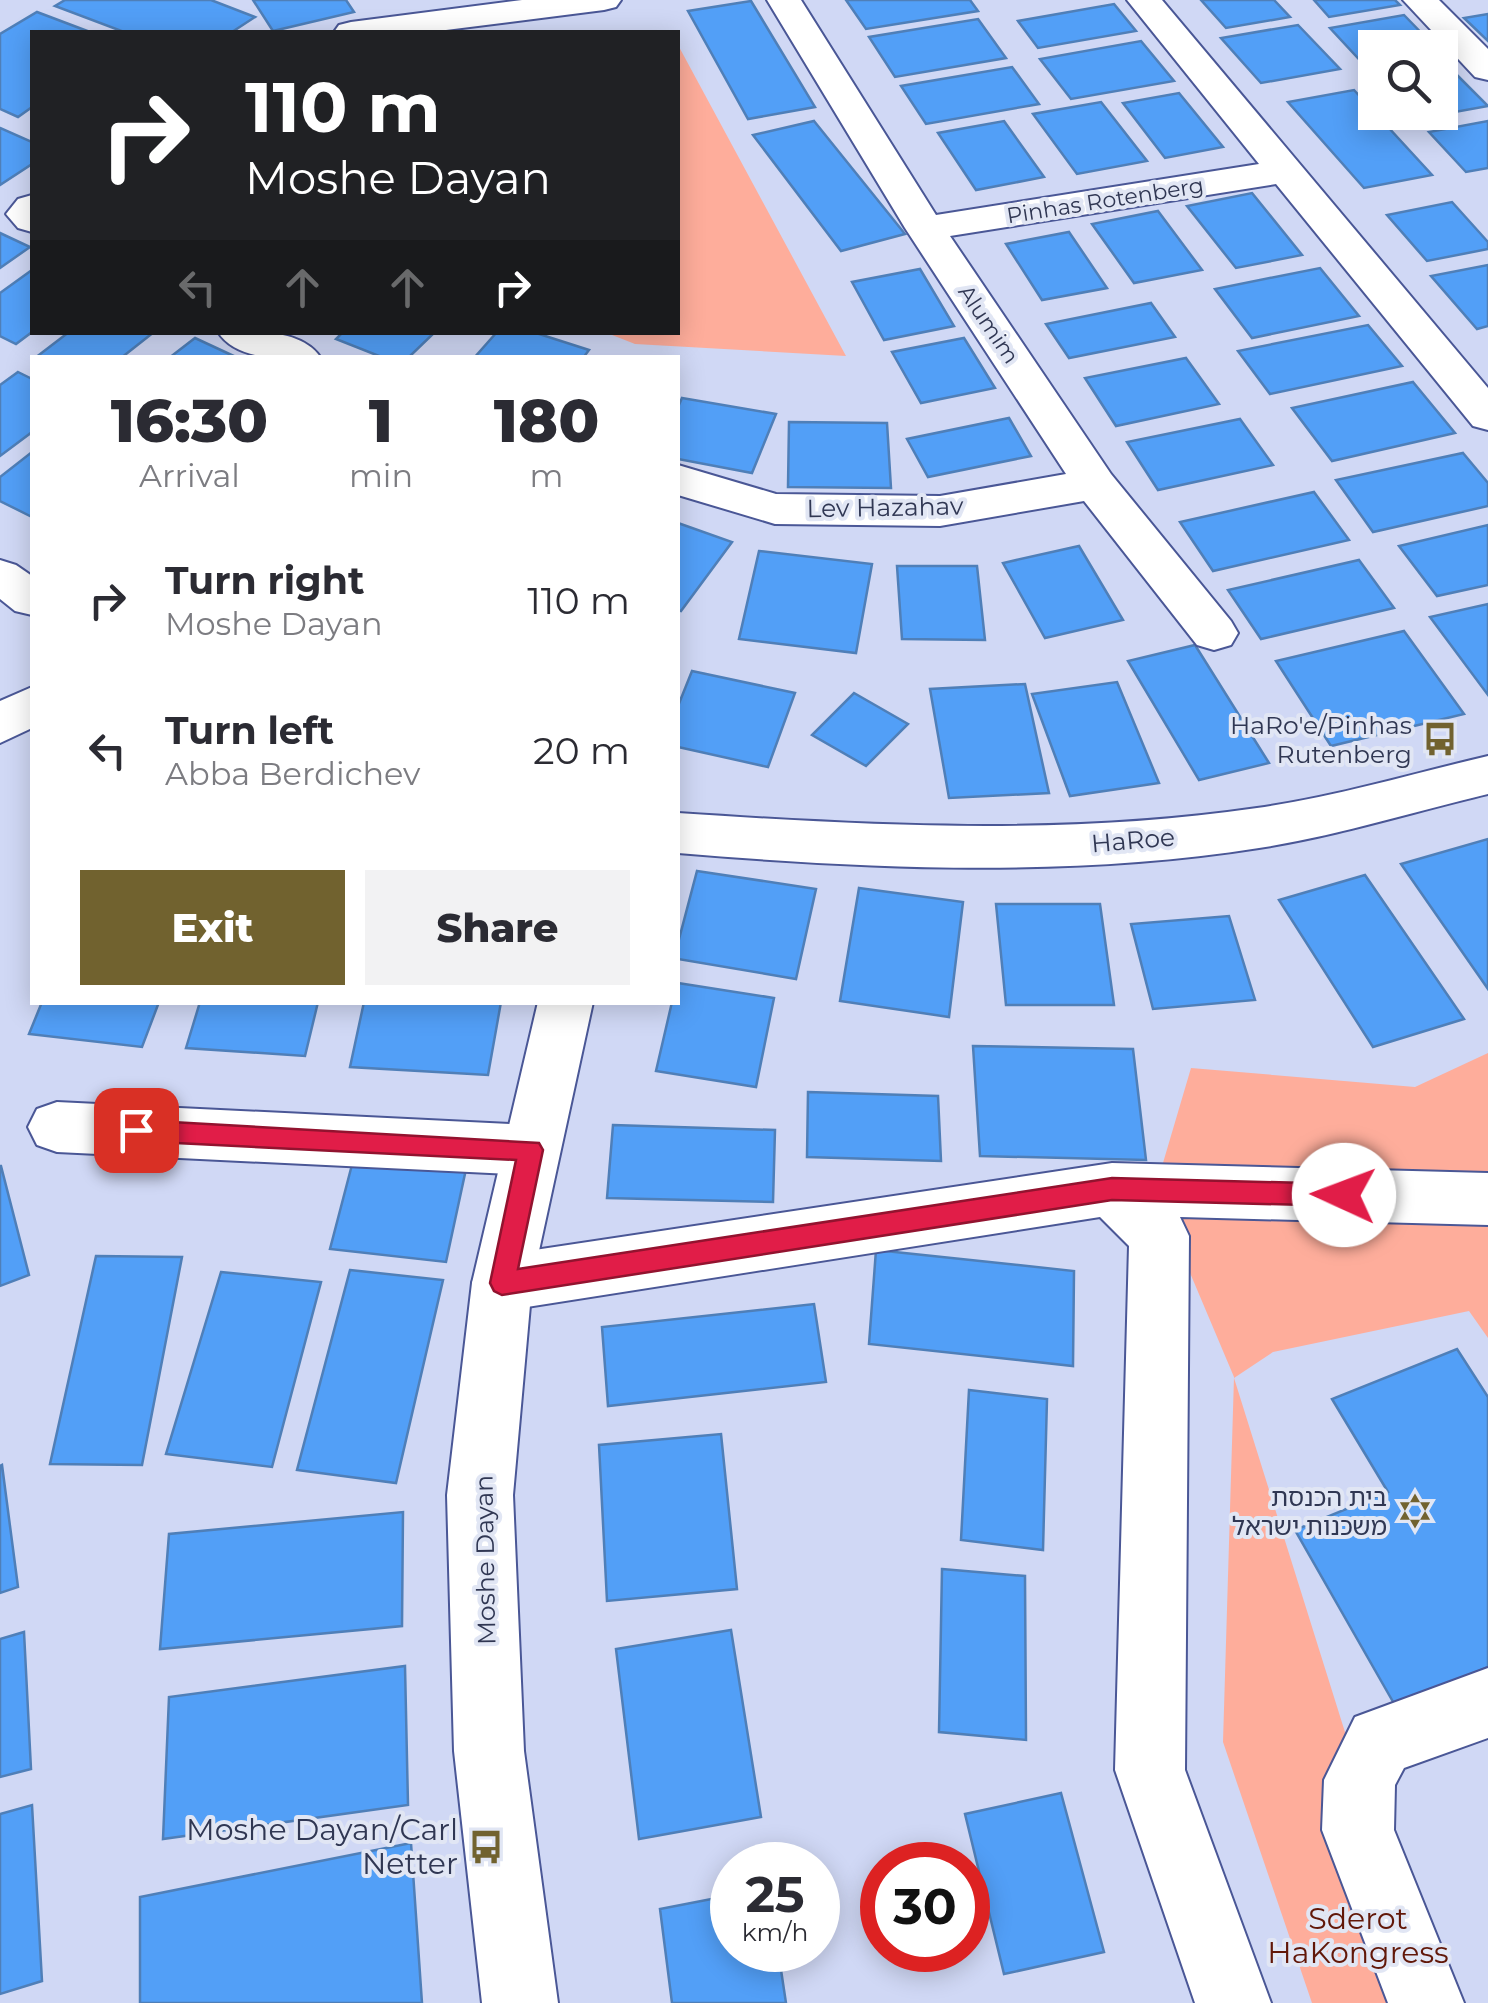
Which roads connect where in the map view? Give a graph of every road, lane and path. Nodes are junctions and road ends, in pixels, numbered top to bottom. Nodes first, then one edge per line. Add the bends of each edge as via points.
1 (604, 0) edge
2 (784, 0) edge
3 (1144, 0) edge
4 (1420, 0) edge
5 (367, 30) edge
6 (1488, 69) edge
7 (1286, 171) junction
8 (925, 228) junction
9 (245, 335) edge
10 (293, 355) edge
11 (1488, 416) edge
12 (680, 481) edge
13 (1095, 484) junction
14 (0, 576) edge
15 (30, 598) edge
16 (1214, 633) dead end
17 (30, 706) edge
18 (0, 725) edge
19 (1488, 775) edge
20 (680, 810) edge
21 (680, 833) edge
22 (771, 840) junction
23 (565, 1005) edge
24 (57, 1126) dead end
25 (530, 1150) junction
26 (1112, 1189) junction
27 (1488, 1199) edge
28 (502, 1283) junction
29 (1488, 1703) edge
30 (520, 2003) edge
31 (1233, 2003) edge
32 (1426, 2003) edge

1 - 5 street
2 - 8 street, Alumim
3 - 7 street
4 - 6 street
7 - 8 street, Pinhas Rotenberg
7 - 11 street
8 - 13 street, Alumim
9 - 10 street
12 - 13 street, Lev Hazahav via 776,509 904,511 940,511
13 - 16 street, Alumim
14 - 15 street
17 - 18 street
19 - 22 street, HaRoe via 1233,831 1071,845
20 - 22 street, HaRoe
21 - 22 street, HaRoe
23 - 25 street, Moshe Dayan
24 - 25 street
25 - 28 street, Moshe Dayan
26 - 27 street
26 - 28 street
26 - 31 street via 1159,1236 1150,1770
28 - 30 street, Moshe Dayan via 480,1494 489,1751
29 - 32 street via 1380,1742 1360,1780 1358,1830

